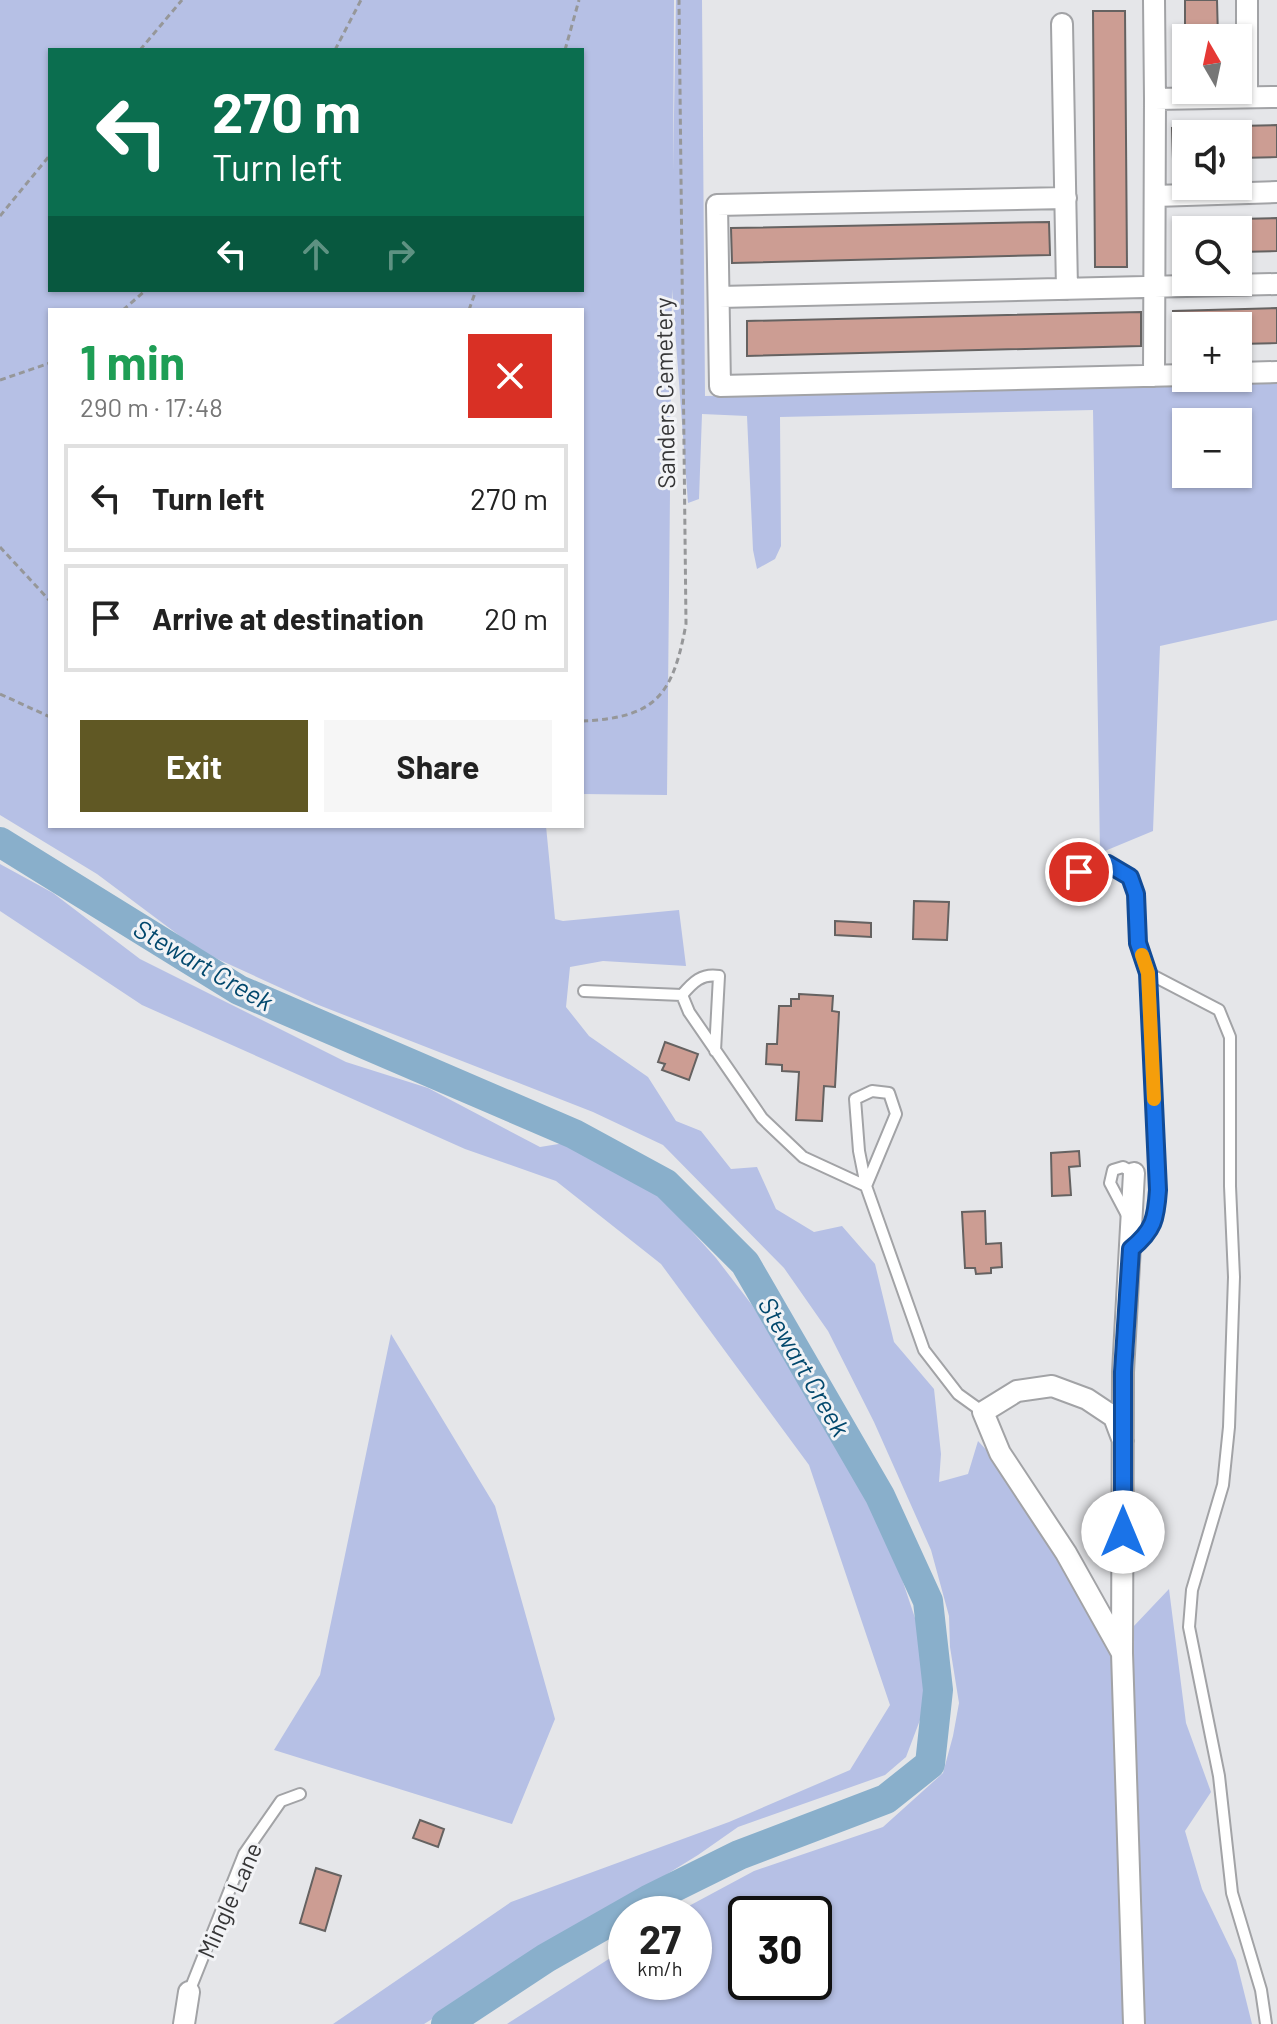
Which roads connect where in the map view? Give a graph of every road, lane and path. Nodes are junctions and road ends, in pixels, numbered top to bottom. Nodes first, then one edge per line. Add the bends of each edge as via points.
1 (182, 0) edge
2 (361, 0) edge
3 (579, 0) edge
4 (679, 0) edge
5 (1154, 0) edge
6 (1247, 0) edge
7 (1062, 24) dead end
8 (1247, 24) edge
9 (142, 48) edge
10 (336, 48) edge
11 (566, 48) edge
12 (1252, 97) edge
13 (1277, 97) edge
14 (1155, 99) junction
15 (1172, 99) edge
16 (48, 157) edge
17 (1277, 192) edge
18 (1155, 196) junction
19 (1066, 198) junction
20 (0, 216) edge
21 (1277, 284) edge
22 (1155, 286) junction
23 (1067, 289) junction
24 (144, 292) edge
25 (719, 297) junction
26 (125, 308) edge
27 (48, 364) edge
28 (1277, 372) edge
29 (1252, 373) edge
30 (1172, 375) edge
31 (1154, 376) junction
32 (0, 380) edge
33 (0, 547) edge
34 (48, 599) edge
35 (0, 694) edge
36 (48, 716) edge
37 (584, 721) edge
38 (1079, 872) dead end
39 (1148, 973) junction
40 (584, 991) dead end
41 (682, 995) junction
42 (715, 1051) junction
43 (1134, 1173) dead end
44 (866, 1186) junction
45 (1131, 1249) junction
46 (983, 1412) junction
47 (1123, 1441) junction
48 (1122, 1653) junction
49 (300, 1794) dead end
50 (189, 1992) joint
51 (184, 2024) edge
52 (1134, 2024) edge
53 (1266, 2024) edge

1 - 9 path
2 - 10 path
3 - 11 path
4 - 37 path, Sanders Cemetery via 686,624 665,692 621,717
5 - 14 street
6 - 8 street
7 - 19 street
12 - 13 street
14 - 15 street
14 - 18 street
16 - 20 path
17 - 18 street
18 - 22 street
19 - 23 street
19 - 25 street via 717,205
21 - 22 street
22 - 23 street
22 - 31 street
23 - 25 street
24 - 26 path
25 - 31 street via 720,386
27 - 32 path
28 - 29 street
30 - 31 street
33 - 34 path
35 - 36 path
38 - 39 lane via 1108,864 1130,877 1138,943
39 - 45 lane via 1157,1216 1147,1236
39 - 53 lane via 1219,1010 1230,1037 1234,1277 1229,1427 1223,1485 1192,1590 1189,1627 1219,1776 1232,1893
40 - 41 lane
41 - 42 lane
41 - 42 lane via 708,974 719,976
42 - 44 lane via 762,1118 803,1157
43 - 45 street
44 - 44 lane via 896,1114 889,1093 872,1091 855,1099
44 - 46 lane via 924,1350 958,1394
45 - 47 street
46 - 47 street via 1017,1391 1052,1386 1087,1399 1114,1417
46 - 48 street via 1000,1453 1066,1553
47 - 48 street
48 - 52 street
49 - 50 lane, Mingle Lane via 281,1801 244,1854
50 - 51 street, Mingle Lane

